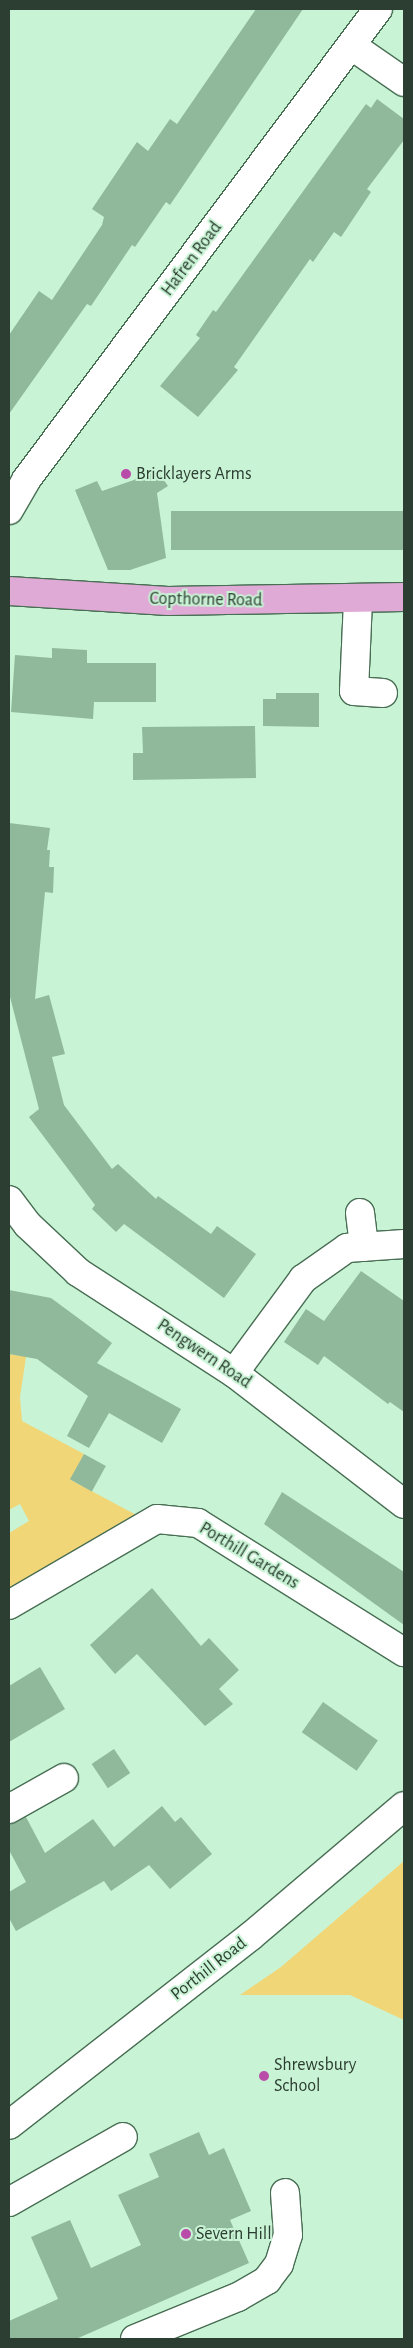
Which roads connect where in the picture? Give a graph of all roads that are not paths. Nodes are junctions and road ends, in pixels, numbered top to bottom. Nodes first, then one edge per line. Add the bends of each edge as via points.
1 (378, 9) edge
2 (352, 46) junction
3 (404, 82) edge
4 (9, 510) edge
5 (9, 591) edge
6 (404, 597) edge
7 (358, 600) junction
8 (383, 692) dead end
9 (9, 1200) edge
10 (360, 1213) dead end
11 (404, 1244) edge
12 (364, 1247) junction
13 (234, 1373) junction
14 (404, 1504) edge
15 (9, 1605) edge
16 (404, 1652) edge
17 (64, 1778) dead end
18 (404, 1806) edge
19 (9, 1809) edge
20 (9, 2125) edge
21 (123, 2137) dead end
22 (285, 2194) dead end
23 (9, 2202) edge
24 (135, 2339) edge

1 - 2 street, Hafren Road
2 - 3 street
2 - 4 street, Hafren Road via 26,480
5 - 7 main road, Copthorne Road via 168,601
6 - 7 main road, Copthorne Road
7 - 8 street via 354,691
9 - 13 street, Pengwern Road via 28,1224 78,1272
10 - 12 street
11 - 12 street
12 - 13 street via 346,1248 303,1279
13 - 14 street, Pengwern Road
15 - 16 street, Porthill Gardens via 157,1520 198,1523
17 - 19 street
18 - 20 street, Porthill Road via 252,1935
21 - 23 street
22 - 24 street via 288,2235 279,2264 268,2280 238,2297

